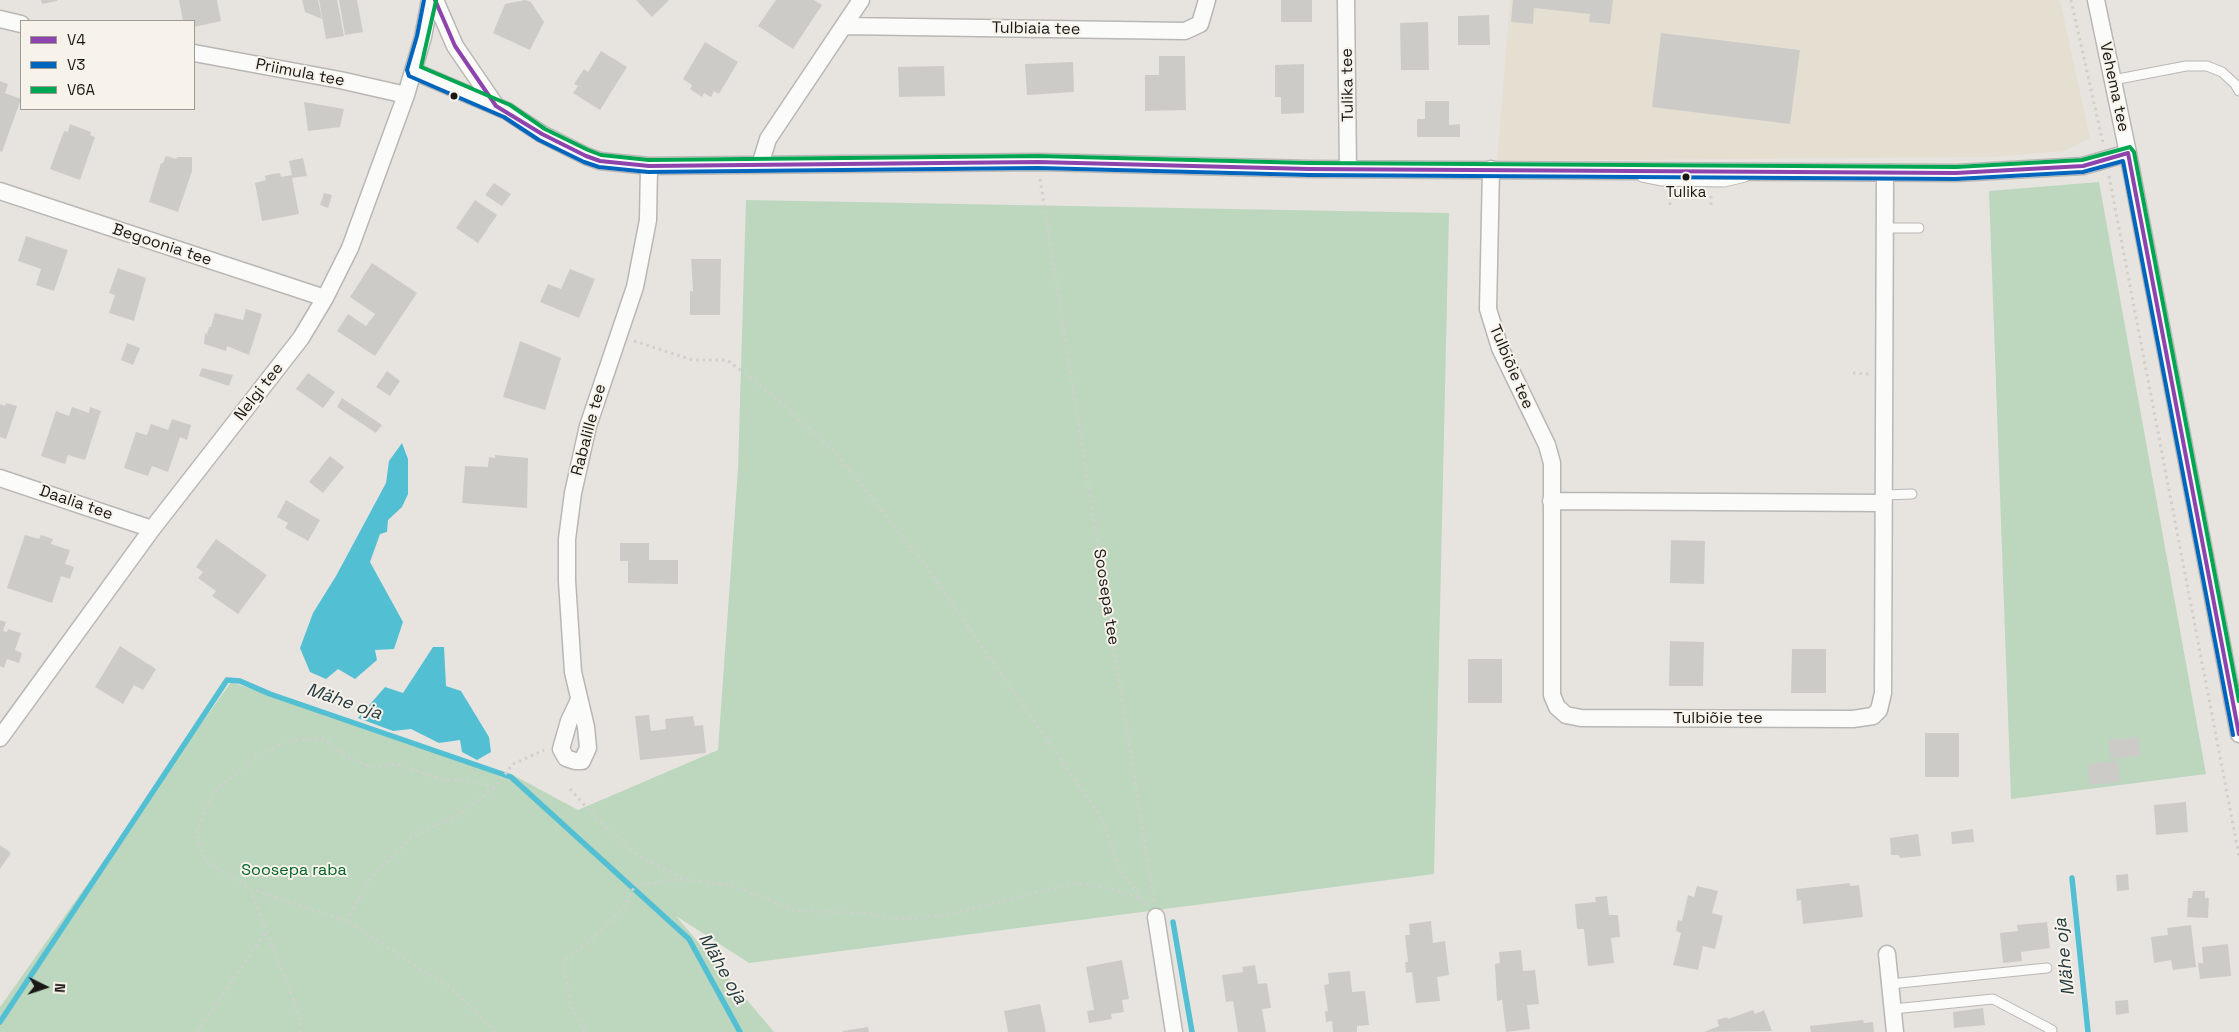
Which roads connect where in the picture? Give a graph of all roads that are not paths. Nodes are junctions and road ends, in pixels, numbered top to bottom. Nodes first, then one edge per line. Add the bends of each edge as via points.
1 (430, 0) edge
2 (435, 0) edge
3 (861, 0) edge
4 (1207, 0) edge
5 (1346, 0) edge
6 (2096, 0) edge
7 (0, 19) edge
8 (20, 24) edge
9 (844, 26) junction
10 (195, 53) edge
11 (413, 70) junction
12 (2113, 80) junction
13 (2239, 91) edge
14 (406, 95) junction
15 (496, 106) junction
16 (2128, 153) junction
17 (760, 165) junction
18 (649, 166) junction
19 (1348, 169) junction
20 (1491, 169) junction
21 (1885, 173) junction
22 (0, 191) edge
23 (1884, 228) junction
24 (1919, 228) dead end
25 (325, 298) junction
26 (0, 478) edge
27 (1912, 494) dead end
28 (1884, 499) junction
29 (1551, 501) junction
30 (152, 529) junction
31 (579, 700) dead end
32 (2239, 734) edge
33 (0, 738) edge
34 (1156, 917) road end
35 (1887, 954) dead end
36 (2048, 968) dead end
37 (1890, 984) junction
38 (1893, 1010) junction
39 (2052, 1030) dead end
40 (1174, 1032) edge
41 (1895, 1032) edge

1 - 11 street, Nelgi tee
2 - 15 street via 455,46
3 - 9 street
4 - 9 street, Tulbiaia tee via 1200,24 1185,31
5 - 19 street, Tulika tee
6 - 12 street, Vehema tee
7 - 8 street
9 - 17 street via 768,139
10 - 14 street, Priimula tee
11 - 14 street, Nelgi tee
11 - 15 street
12 - 13 lane via 2186,66 2208,66 2222,72
12 - 16 street, Vehema tee
14 - 25 street, Nelgi tee via 350,248
15 - 18 street via 586,156 600,161
16 - 21 street via 2083,166 1956,173
16 - 32 street, Vehema tee
17 - 18 street
17 - 19 street via 1038,162
18 - 31 street, Rabalille tee via 648,220 635,287 588,426 573,493 567,539 567,581 573,672
19 - 20 street
20 - 21 street
20 - 29 street, Tulbiõie tee via 1488,309 1500,348 1547,445 1552,463
21 - 23 street, Tulbiõie tee
22 - 25 street, Begoonia tee
23 - 24 lane
23 - 28 street, Tulbiõie tee
25 - 30 street, Nelgi tee via 301,338
26 - 30 street, Daalia tee
27 - 28 lane
28 - 29 street
28 - 29 street, Tulbiõie tee via 1882,704 1873,716 1853,719 1591,718 1566,715 1557,707 1552,695
30 - 33 street, Nelgi tee
34 - 40 street
35 - 37 street
36 - 37 lane
37 - 38 street
38 - 39 lane via 1994,999
38 - 41 street

